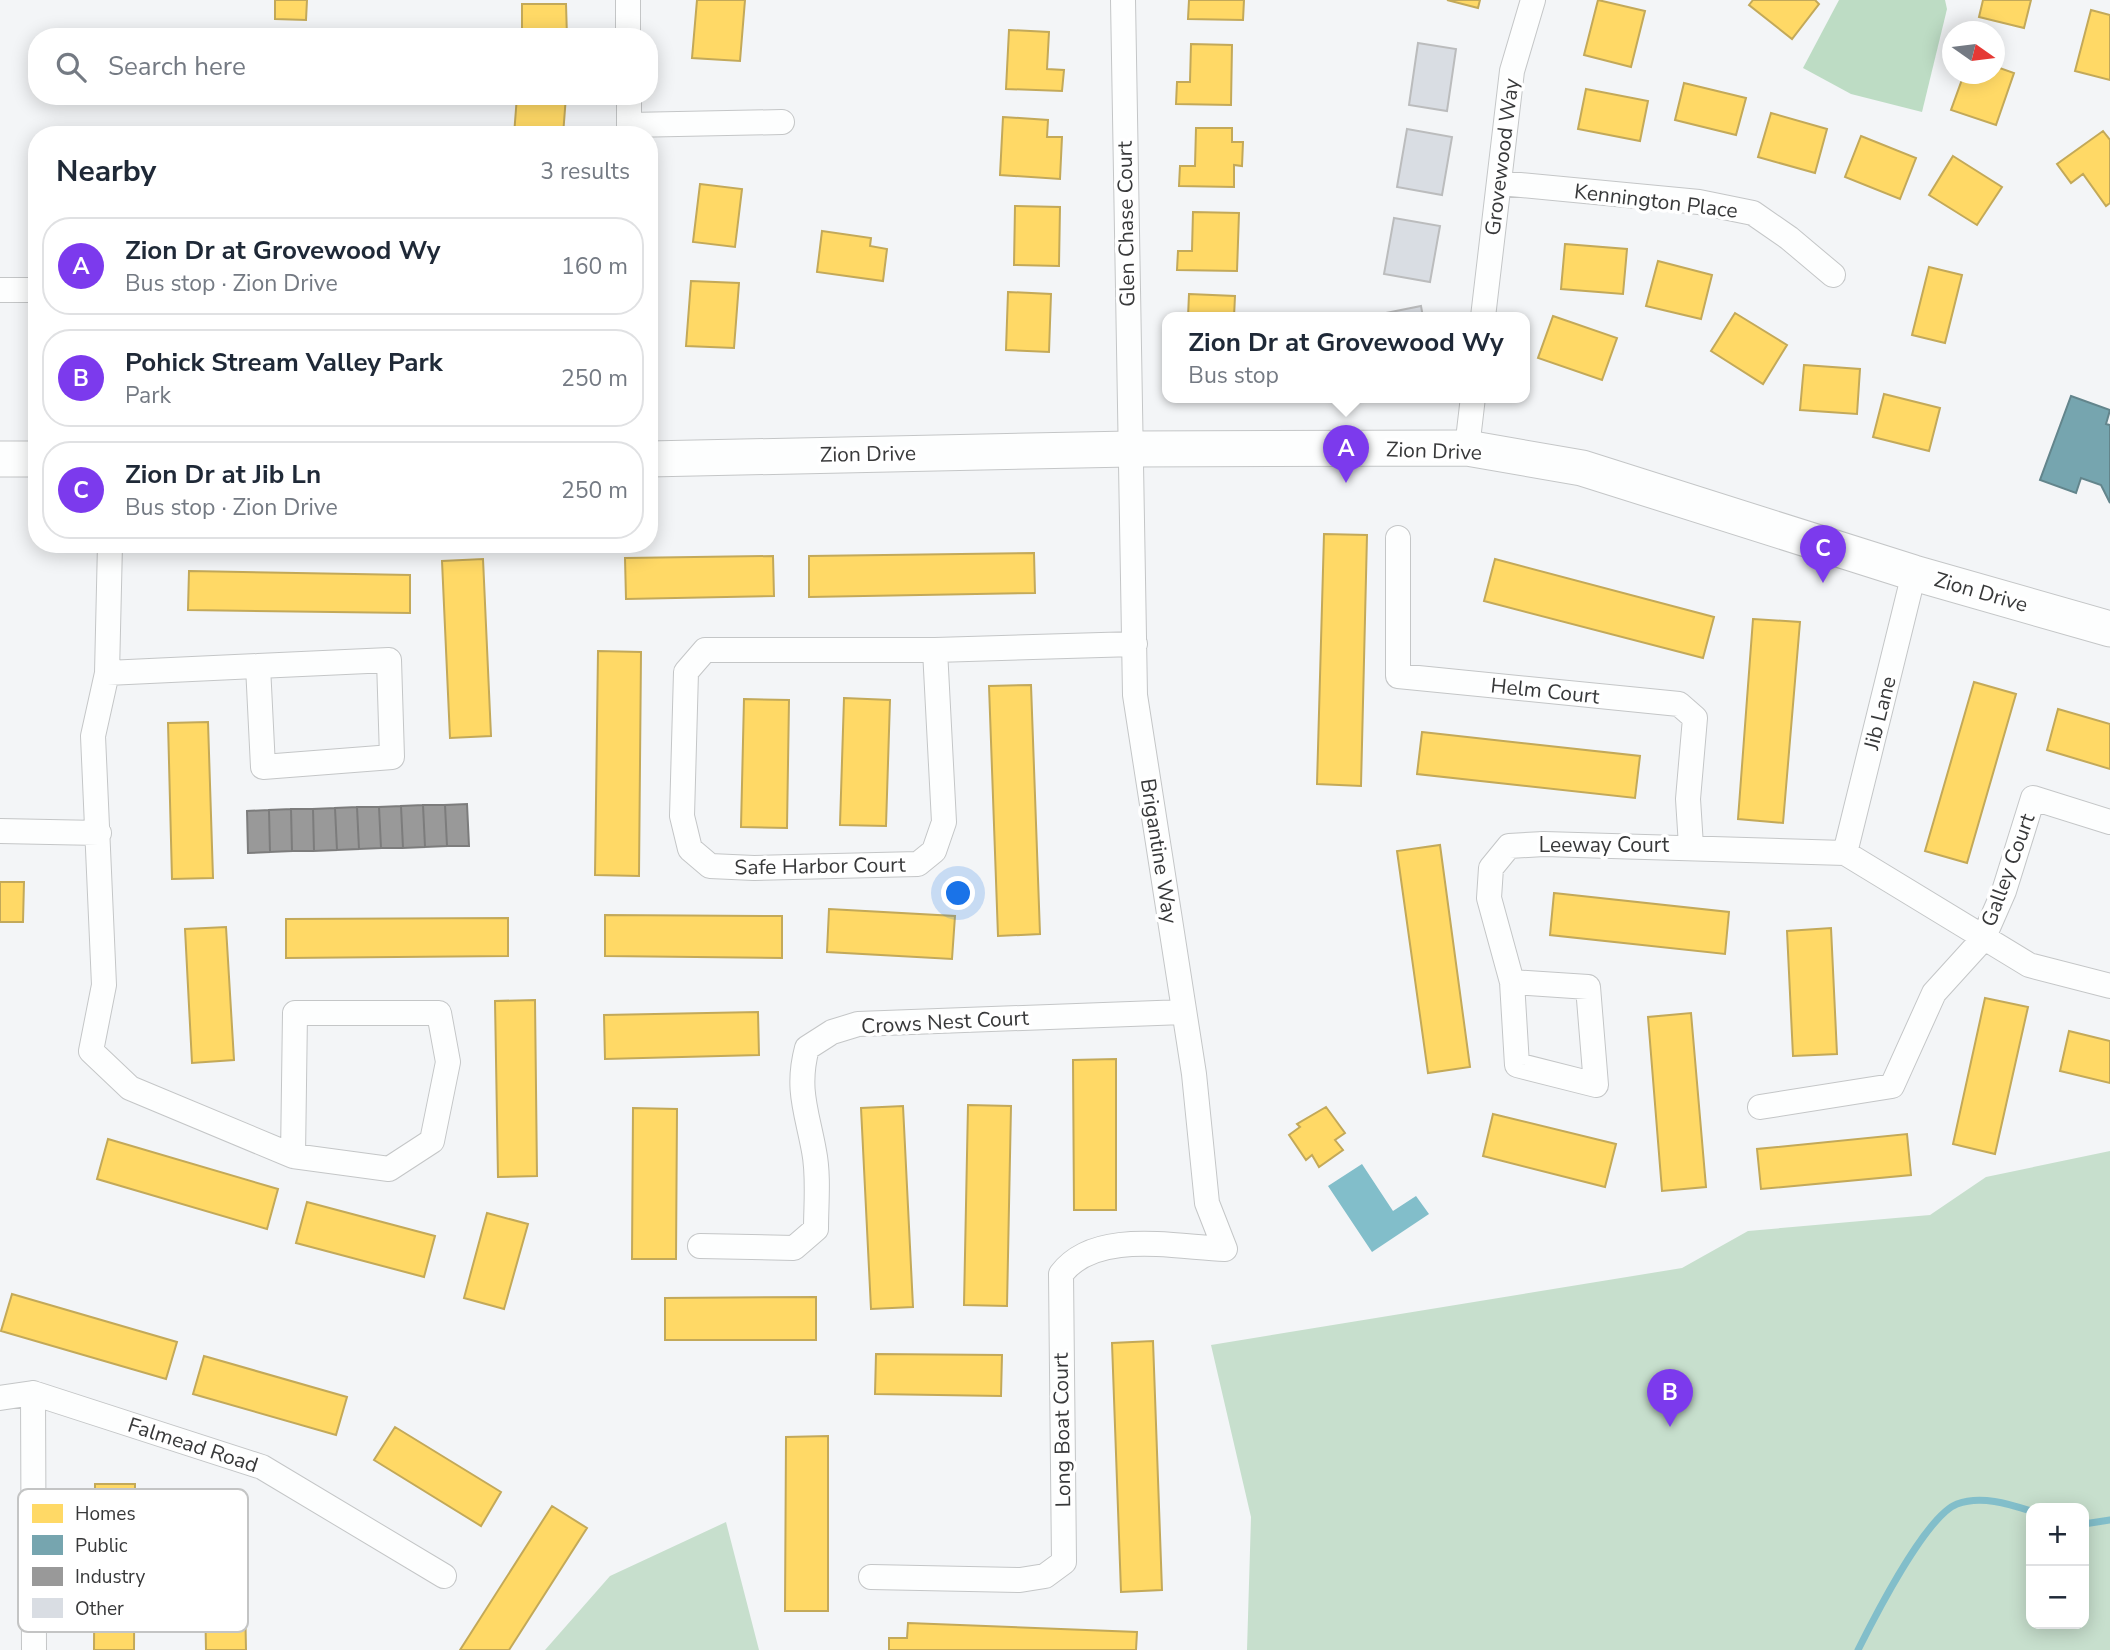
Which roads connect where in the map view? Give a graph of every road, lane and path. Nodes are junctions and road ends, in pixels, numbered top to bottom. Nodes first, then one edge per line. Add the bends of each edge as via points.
1 (628, 0) edge
2 (1123, 0) edge
3 (1533, 0) edge
4 (628, 28) edge
5 (629, 105) edge
6 (782, 122) dead end
7 (629, 126) edge
8 (658, 128) edge
9 (1500, 183) junction
10 (1833, 275) dead end
11 (0, 290) edge
12 (28, 290) edge
13 (1484, 312) edge
14 (1472, 403) edge
15 (1467, 448) junction
16 (1130, 449) junction
17 (0, 459) edge
18 (28, 459) edge
19 (658, 459) edge
20 (1398, 538) dead end
21 (110, 553) edge
22 (1914, 573) junction
23 (2110, 629) edge
24 (1135, 644) junction
25 (935, 650) junction
26 (258, 666) junction
27 (107, 673) junction
28 (2110, 822) edge
29 (0, 831) edge
30 (99, 833) junction
31 (1691, 846) junction
32 (1845, 853) junction
33 (1983, 939) junction
34 (1512, 982) junction
35 (2110, 986) edge
36 (1184, 1012) junction
37 (1760, 1107) dead end
38 (293, 1156) junction
39 (700, 1246) dead end
40 (1225, 1249) joint
41 (33, 1393) junction
42 (0, 1398) edge
43 (33, 1489) edge
44 (444, 1576) dead end
45 (871, 1577) dead end
46 (34, 1632) edge
47 (34, 1650) edge

1 - 4 street
2 - 16 street, Glen Chase Court
3 - 9 street, Grovewood Way via 1512,71
5 - 7 street
6 - 8 street
9 - 10 street, Kennington Place via 1699,202 1753,213
9 - 13 street, Grovewood Way
11 - 12 street
14 - 15 street
15 - 16 street, Zion Drive
15 - 22 street, Zion Drive via 1582,468
16 - 19 street, Zion Drive
16 - 24 street, Brigantine Way
17 - 18 street
20 - 31 street, Helm Court via 1398,676 1679,704 1695,718 1688,799
21 - 27 street
22 - 23 street, Zion Drive
22 - 32 street, Jib Lane
24 - 25 street, Safe Harbor Court
24 - 36 street, Brigantine Way via 1135,695
25 - 25 street, Safe Harbor Court via 705,650 686,672 682,817 690,849 710,866 754,868 918,864 926,858 934,851 944,822
26 - 26 street via 389,660 392,757 263,767
26 - 27 street
27 - 30 street via 93,736
28 - 33 street, Galley Court via 2033,798 2004,891
29 - 30 street
30 - 38 street via 104,985 91,1051 131,1088
31 - 32 street, Leeway Court
31 - 34 street, Leeway Court via 1508,846 1491,868 1489,898
32 - 33 street
33 - 35 street via 2029,965
33 - 37 street via 1934,993 1892,1086
34 - 34 street, Leeway Court via 1517,1065 1596,1085 1588,987
36 - 39 street, Crows Nest Court via 858,1024 832,1032 807,1048 800,1074 803,1109 815,1153 816,1229 794,1248
36 - 40 street, Brigantine Way via 1207,1203
38 - 38 street via 389,1169 432,1141 448,1062 439,1013 295,1013
40 - 45 street, Long Boat Court via 1124,1245 1072,1259 1060,1274 1064,1562 1045,1576 1020,1580
41 - 42 street, Falmead Road
41 - 43 street
41 - 44 street, Falmead Road via 262,1467
46 - 47 street

